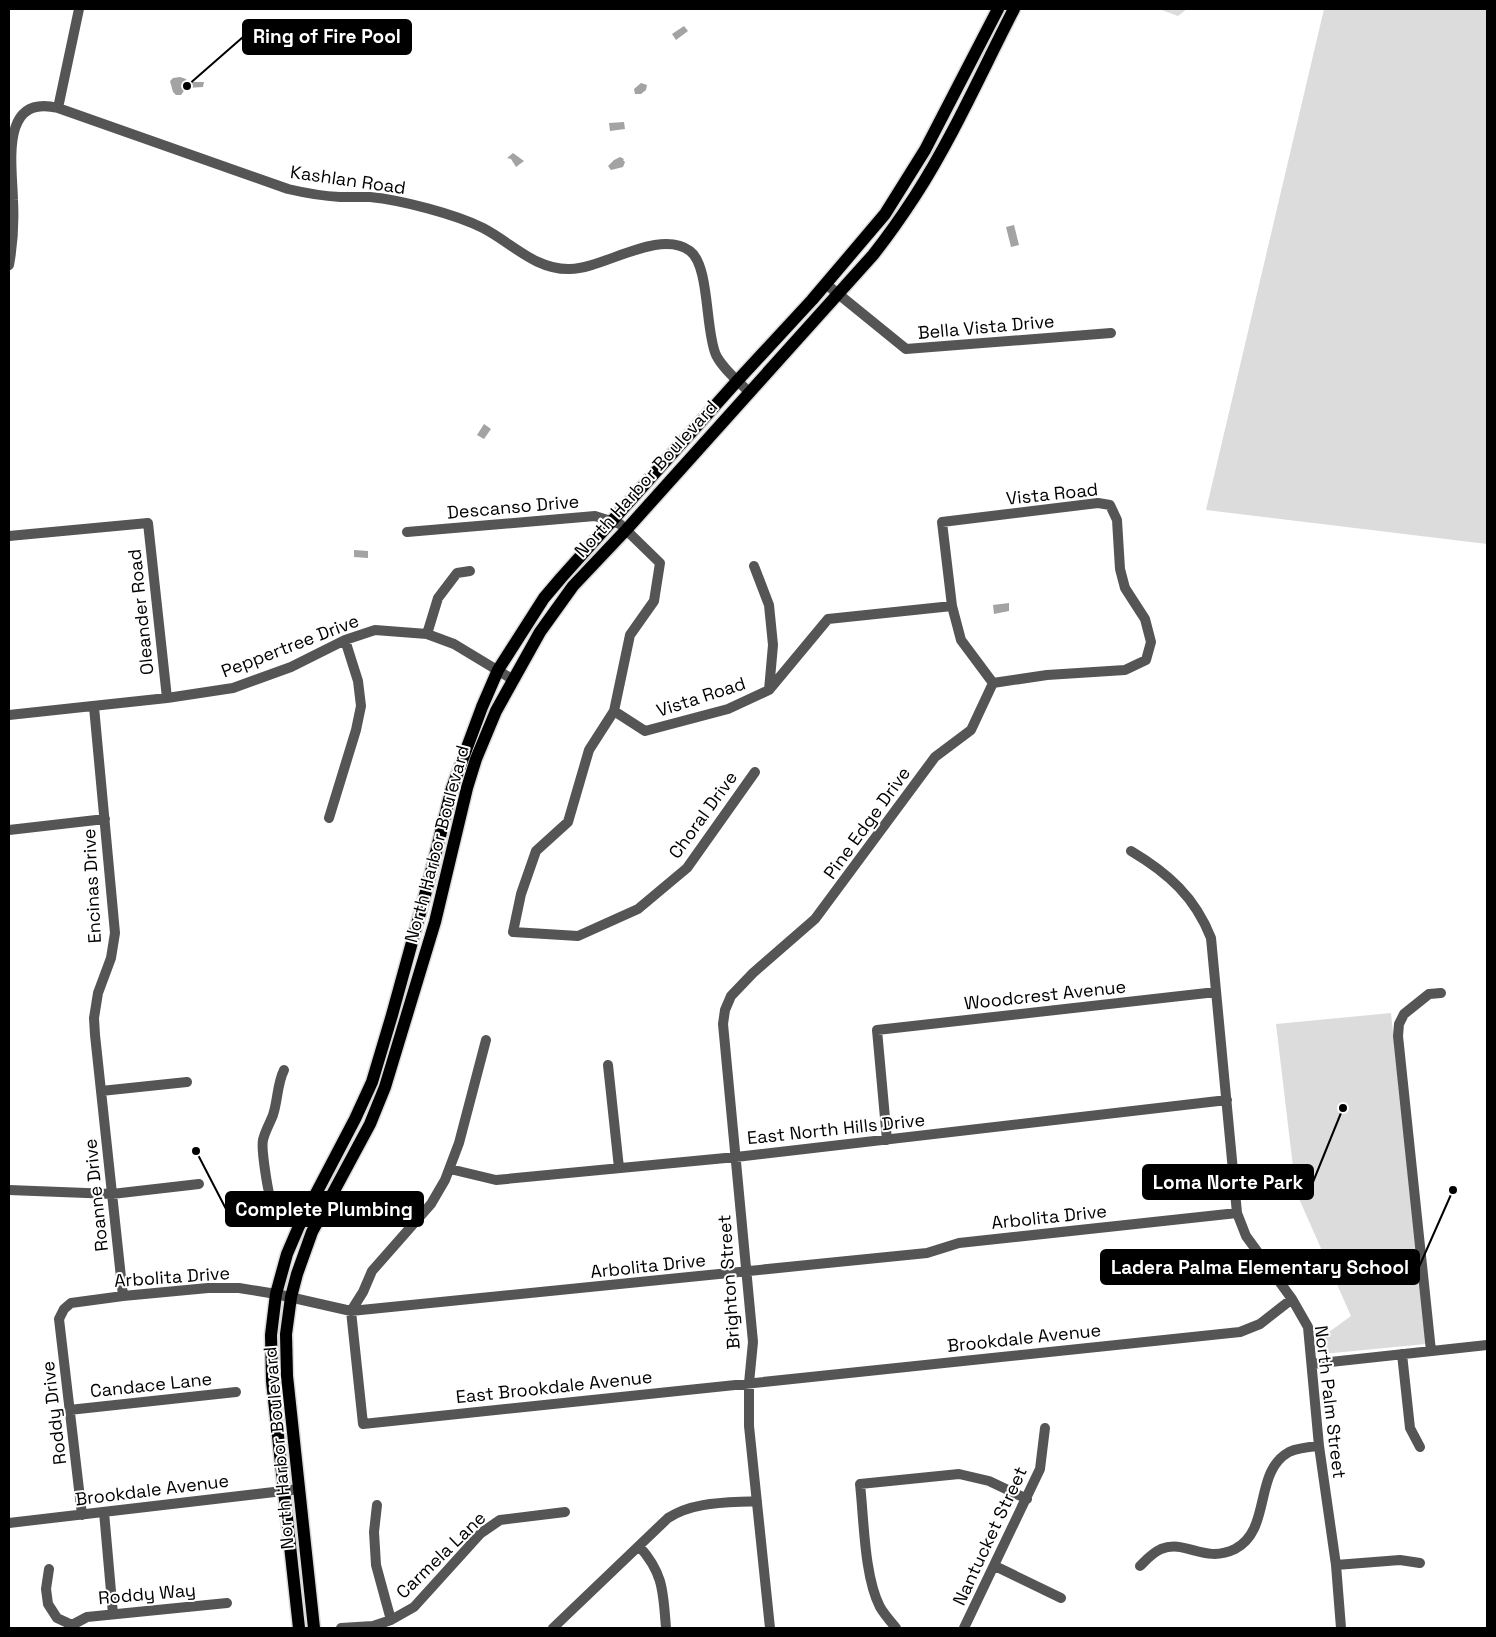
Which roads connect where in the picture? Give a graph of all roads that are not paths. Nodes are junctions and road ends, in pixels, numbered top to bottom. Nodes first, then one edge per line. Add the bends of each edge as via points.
1 (79, 9) edge
2 (998, 9) edge
3 (1014, 9) edge
4 (58, 108) junction
5 (9, 264) edge
6 (826, 284) junction
7 (837, 294) junction
8 (1111, 333) dead end
9 (738, 380) junction
10 (749, 392) junction
11 (619, 525) junction
12 (407, 532) dead end
13 (9, 536) edge
14 (754, 566) dead end
15 (470, 571) dead end
16 (952, 606) junction
17 (427, 634) junction
18 (345, 640) junction
19 (498, 670) junction
20 (512, 679) junction
21 (993, 683) junction
22 (769, 690) junction
23 (167, 698) junction
24 (94, 707) junction
25 (614, 711) junction
26 (9, 715) edge
27 (755, 772) dead end
28 (329, 818) dead end
29 (105, 819) junction
30 (9, 830) edge
31 (1131, 851) dead end
32 (753, 973) joint
33 (1216, 992) junction
34 (1441, 993) dead end
35 (486, 1040) dead end
36 (608, 1065) dead end
37 (284, 1070) dead end
38 (187, 1082) dead end
39 (101, 1091) junction
40 (1227, 1100) junction
41 (887, 1140) junction
42 (736, 1157) junction
43 (619, 1168) junction
44 (450, 1169) junction
45 (199, 1184) dead end
46 (9, 1190) edge
47 (112, 1194) junction
48 (1237, 1213) junction
49 (303, 1218) junction
50 (746, 1272) junction
51 (276, 1294) junction
52 (123, 1296) junction
53 (291, 1297) junction
54 (1292, 1299) junction
55 (64, 1309) joint
56 (351, 1310) junction
57 (1487, 1345) edge
58 (1432, 1351) junction
59 (1402, 1354) junction
60 (1312, 1364) junction
61 (749, 1383) junction
62 (236, 1392) dead end
63 (69, 1410) junction
64 (1045, 1428) dead end
65 (1319, 1446) junction
66 (1420, 1446) dead end
67 (300, 1489) junction
68 (284, 1491) junction
69 (1027, 1499) junction
70 (757, 1501) junction
71 (377, 1505) dead end
72 (104, 1512) junction
73 (565, 1512) dead end
74 (82, 1515) junction
75 (9, 1523) edge
76 (639, 1546) junction
77 (1420, 1563) dead end
78 (995, 1566) junction
79 (1140, 1566) dead end
80 (1336, 1566) junction
81 (49, 1569) dead end
82 (1061, 1598) dead end
83 (227, 1603) dead end
84 (113, 1614) junction
85 (391, 1620) junction
86 (73, 1626) edge
87 (299, 1628) edge
88 (314, 1628) edge
89 (341, 1628) edge
90 (554, 1628) edge
91 (666, 1628) edge
92 (770, 1628) edge
93 (896, 1628) edge
94 (964, 1628) edge
95 (1341, 1628) edge

1 - 4 street
2 - 6 main road, North Harbor Boulevard via 914,170 885,214
3 - 7 main road, North Harbor Boulevard via 916,196 873,255
4 - 5 street, Kashlan Road via 30,109 12,129 13,202
4 - 9 street, Kashlan Road via 288,189 326,196 379,198 460,218 486,230 527,257 556,268 586,268 653,246 669,244 684,247 694,254 700,267 714,350
6 - 7 street, Bella Vista Drive
6 - 9 main road, North Harbor Boulevard
7 - 8 street, Bella Vista Drive via 906,350
7 - 10 main road, North Harbor Boulevard
9 - 10 street, Kashlan Road
9 - 11 main road, North Harbor Boulevard
10 - 11 main road, North Harbor Boulevard
11 - 12 street, Descanso Drive via 595,516
11 - 19 main road, North Harbor Boulevard via 544,598
11 - 20 main road, North Harbor Boulevard via 540,632
11 - 25 street via 660,563 654,601 630,635
13 - 23 street, Oleander Road via 148,523
14 - 22 street via 769,605 773,645
15 - 17 street via 457,573 438,598
16 - 21 street, Vista Road via 961,640
16 - 21 street, Vista Road via 942,522 1098,503 1110,505 1117,520 1120,569 1126,588 1145,619 1151,642 1146,660 1125,670 1047,675
16 - 22 street, Vista Road via 828,619
17 - 18 street, Peppertree Drive via 375,630
17 - 19 street, Peppertree Drive via 454,644
18 - 23 street, Peppertree Drive via 233,688
18 - 28 street via 358,681 361,706
19 - 20 street, Peppertree Drive
19 - 49 main road, North Harbor Boulevard via 452,788 372,1082
20 - 53 main road, North Harbor Boulevard via 470,780 435,922 386,1088 312,1232
21 - 32 street, Pine Edge Drive via 971,730 935,757 815,920
22 - 25 street, Vista Road via 728,708 644,731
23 - 24 street, Peppertree Drive
24 - 26 street, Peppertree Drive
24 - 29 street, Encinas Drive
25 - 27 street, Choral Drive via 589,750 568,822 536,851 521,894 513,932 578,936 638,909 687,868
29 - 30 street
29 - 39 street, Encinas Drive via 115,933 94,1018
31 - 33 street, North Palm Street via 1179,886 1195,907 1211,938
32 - 42 street, Brighton Street via 731,996 723,1024
33 - 40 street, North Palm Street
33 - 41 street, Woodcrest Avenue via 876,1030
34 - 58 street via 1429,994 1404,1014 1398,1036
35 - 44 street
36 - 43 street
37 - 49 street via 262,1145 271,1200
38 - 39 street
39 - 47 street, Roanne Drive
40 - 41 street, East North Hills Drive
40 - 48 street, North Palm Street
41 - 42 street, East North Hills Drive
42 - 43 street, East North Hills Drive
42 - 50 street, Brighton Street
43 - 44 street, East North Hills Drive via 496,1180
44 - 56 street via 431,1204 372,1271
45 - 47 street
46 - 47 street
47 - 52 street, Roanne Drive
48 - 50 street, Arbolita Drive via 958,1243 927,1253
48 - 54 street, North Palm Street via 1246,1236
49 - 51 main road, North Harbor Boulevard via 287,1254
50 - 56 street, Arbolita Drive
50 - 61 street, Brighton Street via 752,1342
51 - 52 street, Arbolita Drive via 216,1288
51 - 53 street, Arbolita Drive
51 - 68 main road, North Harbor Boulevard via 271,1335 272,1380
52 - 55 street, Arbolita Drive via 72,1303
53 - 56 street, Arbolita Drive
53 - 67 main road, North Harbor Boulevard via 286,1334
54 - 60 street, North Palm Street via 1308,1327
54 - 61 street, Brookdale Avenue via 1260,1324 1240,1332
55 - 63 street, Roddy Drive via 59,1319
56 - 61 street, East Brookdale Avenue via 363,1424
57 - 58 street
58 - 59 street
59 - 60 street
59 - 66 street via 1410,1428
60 - 65 street, North Palm Street
61 - 70 street, Brighton Street
62 - 63 street, Candace Lane
63 - 74 street, Roddy Drive
64 - 69 street, Nantucket Street via 1040,1469
65 - 79 street via 1290,1452 1277,1462 1264,1492 1255,1527 1235,1549 1220,1554 1203,1554 1174,1546 1161,1549
65 - 80 street, North Palm Street
67 - 68 street, Brookdale Avenue
67 - 88 main road, North Harbor Boulevard
68 - 72 street, Brookdale Avenue
68 - 87 main road, North Harbor Boulevard
69 - 78 street, Nantucket Street
69 - 93 street via 989,1481 959,1474 860,1484 873,1591 880,1608
70 - 76 street via 693,1506 679,1511
70 - 92 street, Brighton Street
71 - 85 street via 374,1532 376,1565
72 - 74 street, Brookdale Avenue
72 - 84 street
73 - 85 street, Carmela Lane via 500,1520 481,1533 414,1607
74 - 75 street, Brookdale Avenue
76 - 90 street
76 - 91 street via 652,1560 662,1582
77 - 80 street via 1400,1560
78 - 82 street
78 - 94 street, Nantucket Street
80 - 95 street, North Palm Street
81 - 86 street via 48,1604 57,1618
83 - 84 street, Roddy Way
84 - 86 street, Roddy Way via 87,1616
85 - 89 street, Carmela Lane via 373,1626

